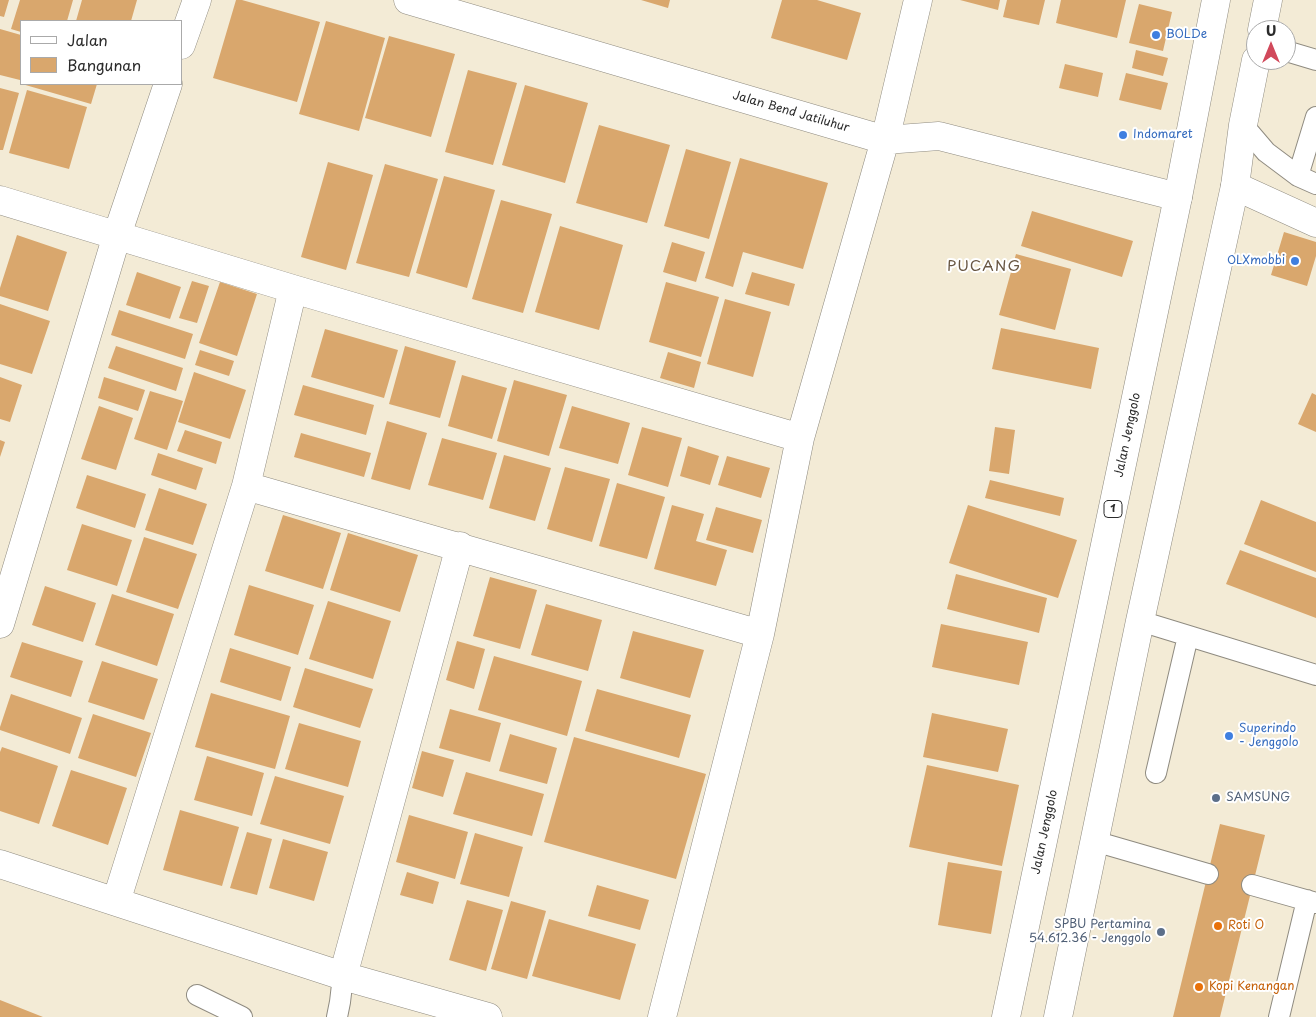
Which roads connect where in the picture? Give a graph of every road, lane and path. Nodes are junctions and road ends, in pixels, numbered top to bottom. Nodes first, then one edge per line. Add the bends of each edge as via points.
1 (196, 0) edge
2 (408, 0) edge
3 (918, 0) edge
4 (1216, 0) edge
5 (1268, 0) edge
6 (1264, 20) edge
7 (182, 42) edge
8 (1296, 54) edge
9 (1316, 60) edge
10 (1254, 70) edge
11 (168, 85) edge
12 (1316, 117) edge
13 (1243, 125) junction
14 (885, 140) junction
15 (1313, 140) edge
16 (1307, 180) edge
17 (1235, 186) junction
18 (1178, 197) junction
19 (0, 200) edge
20 (1316, 223) edge
21 (117, 235) junction
22 (293, 289) junction
23 (800, 438) junction
24 (246, 486) junction
25 (460, 546) junction
26 (1140, 621) junction
27 (0, 624) edge
28 (760, 634) junction
29 (1188, 636) junction
30 (1316, 675) edge
31 (1156, 773) dead end
32 (1094, 841) junction
33 (0, 864) edge
34 (1208, 874) dead end
35 (1252, 885) dead end
36 (1312, 901) edge
37 (116, 902) junction
38 (343, 976) junction
39 (197, 995) dead end
40 (242, 1017) edge
41 (337, 1017) edge
42 (488, 1017) edge
43 (662, 1017) edge
44 (1006, 1017) edge
45 (1058, 1017) edge
46 (1278, 1017) edge

1 - 7 main road
2 - 14 main road, Jalan Bend Jatiluhur
3 - 14 main road
4 - 18 main road, Jalan Jenggolo / 1
5 - 6 main road
8 - 9 lane
10 - 13 main road
11 - 21 main road
12 - 15 lane
13 - 16 lane via 1266,152
13 - 17 main road
14 - 18 main road, Jalan Bend Jatiluhur via 939,136
14 - 23 main road
15 - 16 lane
17 - 20 main road
17 - 26 main road
18 - 44 main road, Jalan Jenggolo / 1
19 - 21 main road
21 - 22 main road
21 - 27 main road
22 - 23 main road
22 - 24 main road
23 - 28 main road
24 - 25 main road
24 - 37 main road
25 - 28 main road
25 - 38 main road
26 - 29 lane
26 - 32 main road
28 - 43 main road
29 - 30 lane
29 - 31 lane
32 - 34 lane
32 - 45 main road
33 - 37 main road
35 - 36 lane
36 - 46 lane
37 - 38 main road
38 - 41 lane
38 - 42 main road
39 - 40 lane

